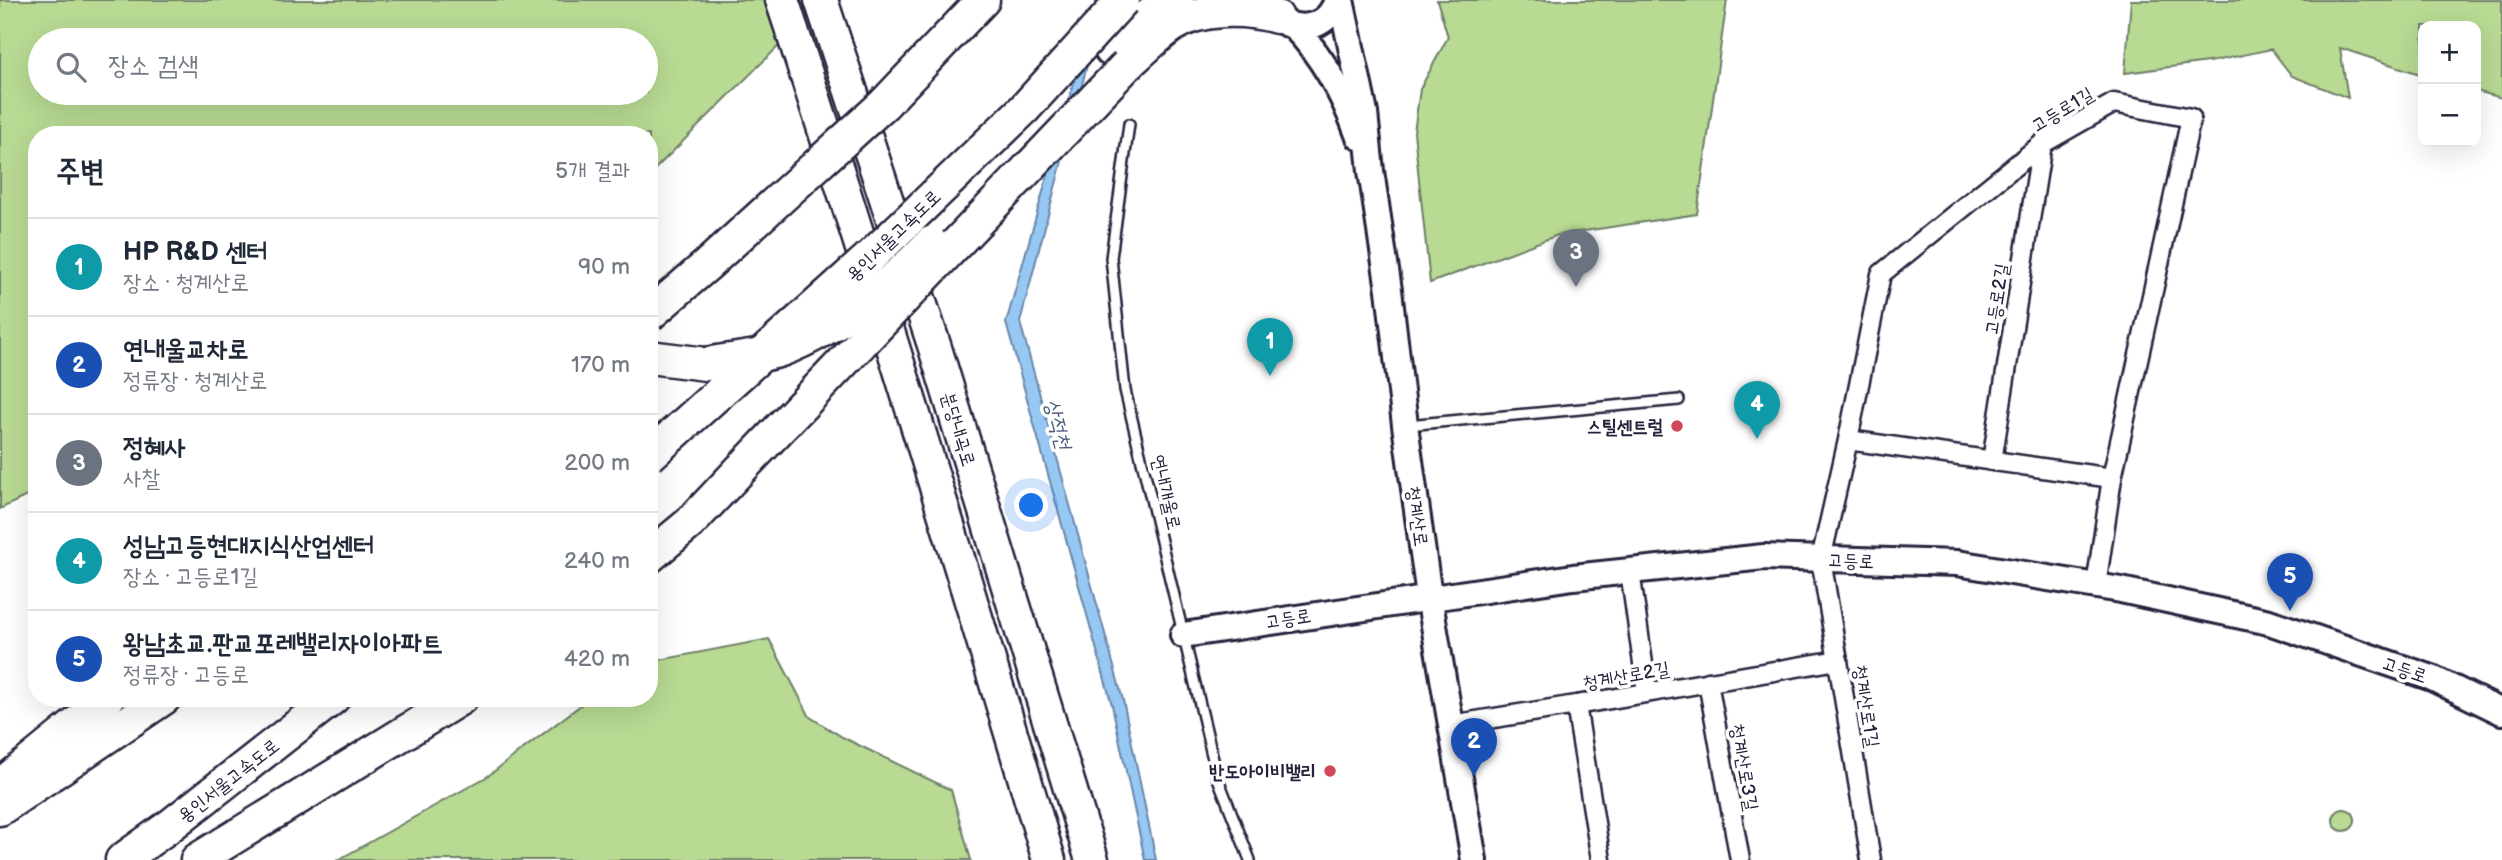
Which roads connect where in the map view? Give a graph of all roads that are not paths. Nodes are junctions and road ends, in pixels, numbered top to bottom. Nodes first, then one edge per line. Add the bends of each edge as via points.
1 (782, 0) edge
2 (821, 0) edge
3 (983, 0) edge
4 (1123, 0) edge
5 (1176, 0) edge
6 (1339, 0) edge
7 (1279, 15) edge
8 (1119, 58) junction
9 (1129, 124) dead end
10 (2042, 144) junction
11 (1371, 171) junction
12 (658, 306) edge
13 (658, 358) edge
14 (1679, 400) dead end
15 (1405, 425) junction
16 (1848, 440) junction
17 (658, 448) edge
18 (1992, 461) junction
19 (2112, 478) junction
20 (658, 549) edge
21 (1821, 559) junction
22 (1630, 571) junction
23 (2096, 586) junction
24 (1429, 596) junction
25 (1183, 635) junction
26 (1838, 660) junction
27 (1708, 682) junction
28 (1647, 692) junction
29 (1576, 705) junction
30 (97, 707) edge
31 (151, 707) edge
32 (322, 707) edge
33 (446, 707) edge
34 (2502, 712) edge
35 (1451, 725) junction
36 (0, 786) edge
37 (0, 809) edge
38 (122, 860) edge
39 (197, 860) edge
40 (1049, 860) edge
41 (1092, 860) edge
42 (1250, 860) edge
43 (1474, 860) edge
44 (1601, 860) edge
45 (1740, 860) edge
46 (1871, 860) edge

1 - 40 highway, 분당내곡로 via 930,459
2 - 41 highway, 분당내곡로
3 - 12 highway, bridge via 884,104
4 - 17 highway, 용인서울고속도로, bridge via 995,137
5 - 8 highway via 1150,14
6 - 7 street via 1327,18 1306,28
6 - 11 street, 청계산로 via 1365,113
7 - 8 highway via 1243,11 1195,15
7 - 11 street, 청계산로 via 1311,44 1331,73
8 - 13 highway, bridge via 862,305 780,350 706,363
8 - 20 highway, bridge via 741,469 690,523
9 - 25 lane, 연내개울로 via 1111,258 1122,364
10 - 16 street, 고등로1길 via 1881,274
10 - 18 street, 고등로2길
10 - 19 street, 고등로1길 via 2114,103 2191,118
11 - 15 street, 청계산로
14 - 15 lane
15 - 24 street, 청계산로
16 - 18 street
16 - 21 street, 고등로1길
18 - 19 street
19 - 23 street, 고등로1길
21 - 22 street, 고등로 via 1764,557
21 - 23 street, 고등로 via 1957,563
21 - 26 street, 청계산로1길
22 - 24 street, 고등로
22 - 28 street
23 - 34 street, 고등로 via 2269,622 2432,678
24 - 25 street, 고등로
24 - 35 street, 청계산로
25 - 42 lane, 연내개울로 via 1217,776
26 - 27 street, 청계산로2길
26 - 46 street, 청계산로1길
27 - 28 street, 청계산로2길
27 - 45 street, 청계산로3길
28 - 29 street, 청계산로2길
29 - 35 street
29 - 44 street, 청계산로2길
30 - 36 highway
31 - 37 highway
32 - 38 highway, 용인서울고속도로
33 - 39 highway
35 - 43 street, 청계산로

